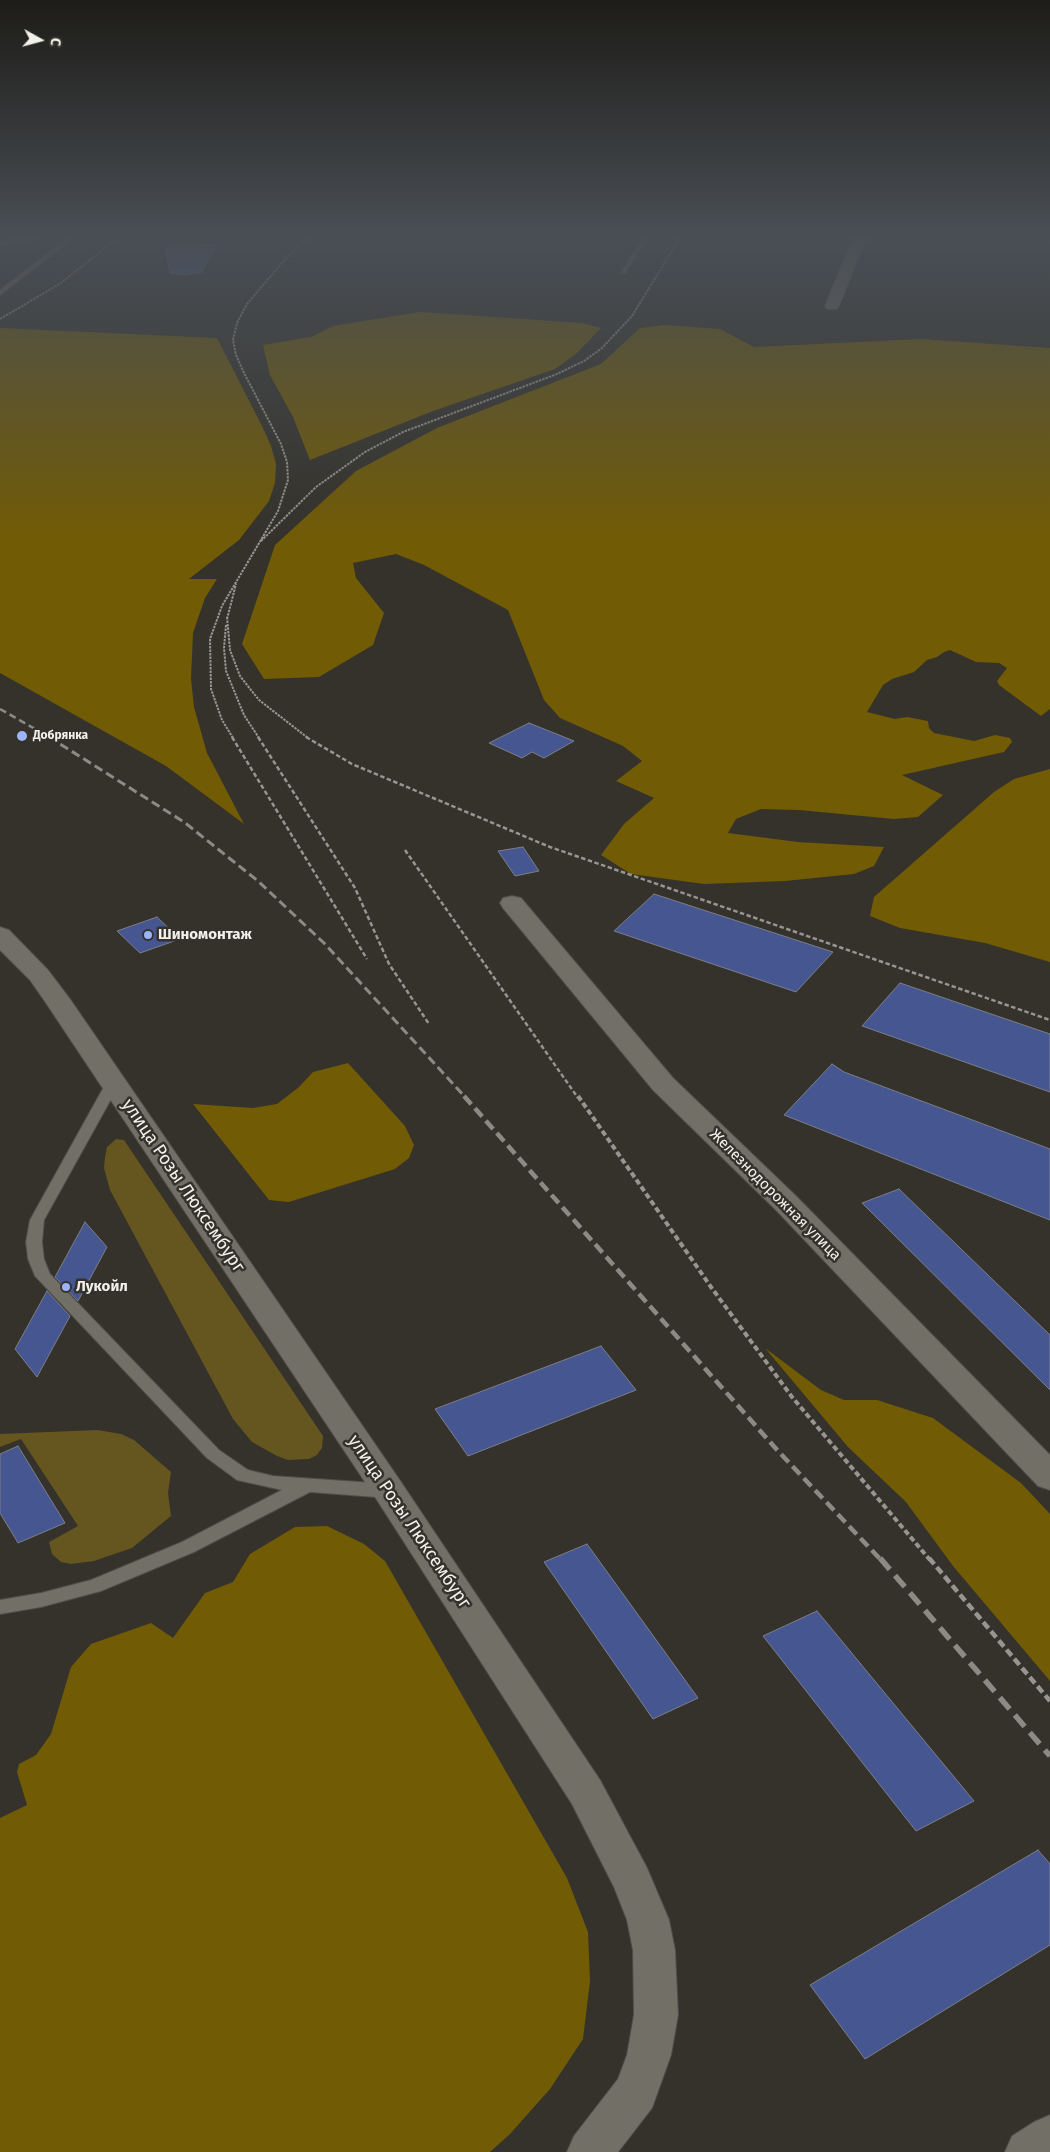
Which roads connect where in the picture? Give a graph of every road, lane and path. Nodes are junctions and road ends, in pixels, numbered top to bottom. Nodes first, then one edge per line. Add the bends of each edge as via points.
1 (233, 339) edge
2 (610, 339) edge
3 (249, 558) junction
4 (242, 569) junction
5 (227, 618) junction
6 (405, 850) dead end
7 (512, 902) dead end
8 (0, 935) edge
9 (367, 959) dead end
10 (1050, 1020) edge
11 (429, 1024) dead end
12 (114, 1083) junction
13 (1050, 1477) edge
14 (308, 1486) junction
15 (388, 1491) junction
16 (0, 1607) edge
17 (1050, 1701) edge
18 (1050, 2138) edge
19 (590, 2152) edge
20 (1028, 2152) edge

1 - 3 path via 236,356 273,425 287,462 284,498
2 - 3 path via 584,361 556,374 403,432 364,452 316,487 276,524
3 - 4 path
4 - 5 path
4 - 9 path via 222,606 210,639 209,673 216,705 232,737
5 - 10 path via 234,664 259,700 309,739 352,764 558,850
5 - 11 path via 226,671 244,716 355,888 389,964
6 - 17 path via 792,1397
7 - 13 street, Железнодорожная улица via 663,1084 786,1203
8 - 12 street, улица Розы Люксембург via 58,999
12 - 14 lane via 37,1220 34,1242 43,1276 213,1454 243,1475 273,1483
12 - 15 street, улица Розы Люксембург
14 - 15 lane
14 - 16 lane via 188,1547 95,1586
15 - 19 street, улица Розы Люксембург via 586,1792 632,1881 648,1920 657,1977 656,2015 649,2055 636,2092
18 - 20 street

